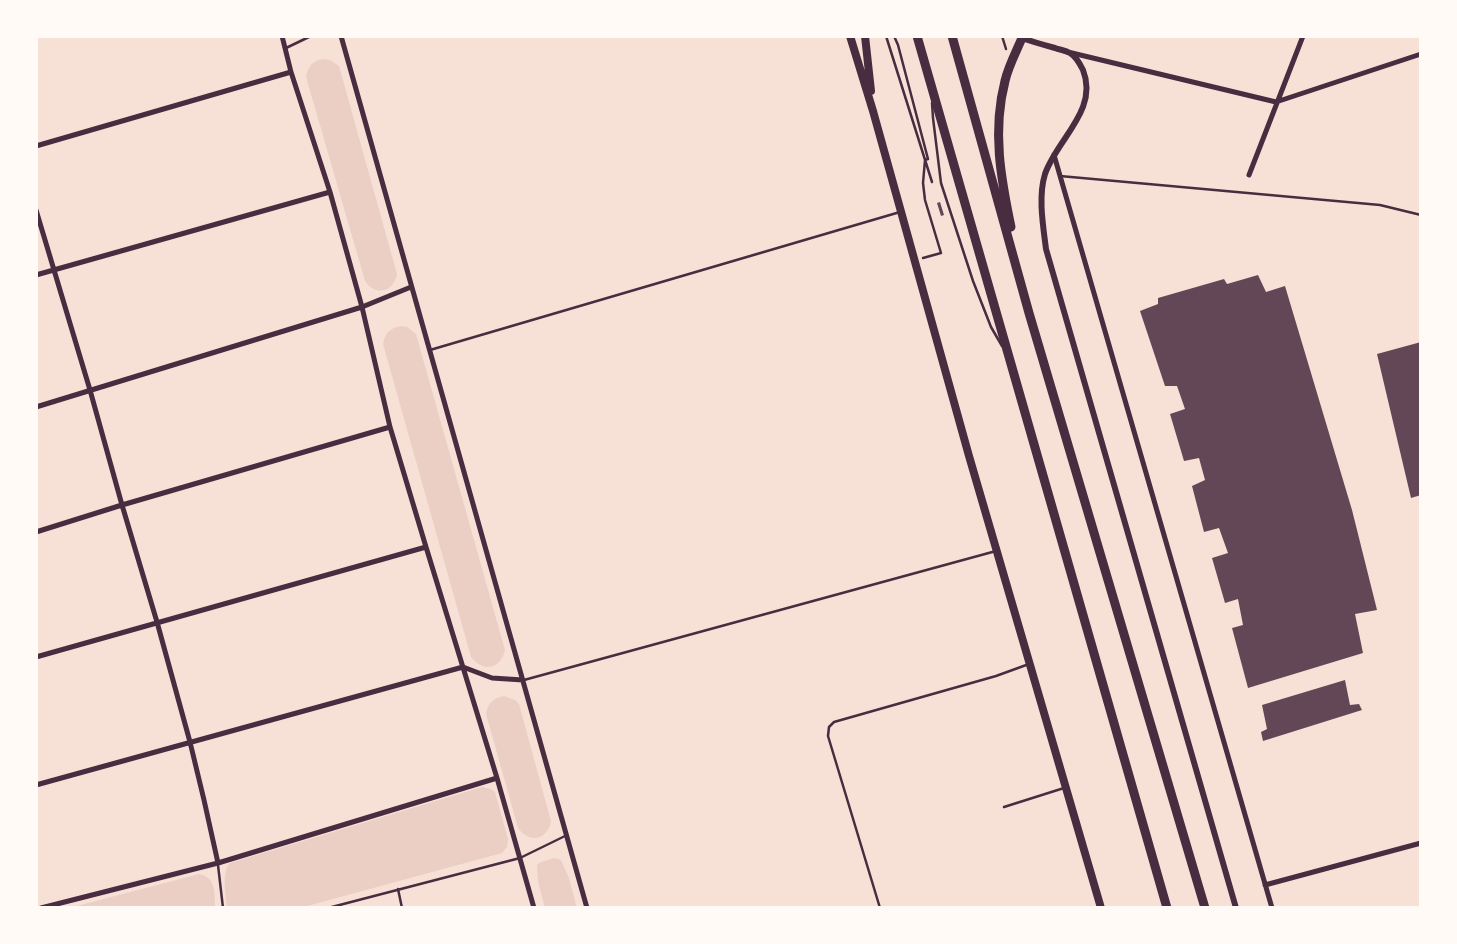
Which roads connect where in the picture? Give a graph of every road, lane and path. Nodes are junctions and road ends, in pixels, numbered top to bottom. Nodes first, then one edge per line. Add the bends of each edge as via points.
1 (282, 36) edge
2 (311, 36) edge
3 (342, 36) edge
4 (850, 36) edge
5 (865, 36) edge
6 (886, 36) edge
7 (894, 36) edge
8 (917, 36) edge
9 (952, 36) edge
10 (1303, 36) edge
11 (1022, 37) edge
12 (285, 48) junction
13 (1071, 53) junction
14 (1421, 54) edge
15 (291, 72) junction
16 (932, 86) junction
17 (1276, 102) junction
18 (873, 110) junction
19 (36, 146) edge
20 (1054, 154) junction
21 (925, 160) junction
22 (1249, 175) dead end
23 (1060, 176) junction
24 (932, 182) dead end
25 (330, 192) junction
26 (36, 210) edge
27 (901, 212) junction
28 (1421, 215) edge
29 (915, 261) junction
30 (53, 270) junction
31 (36, 275) edge
32 (411, 287) junction
33 (362, 307) junction
34 (1029, 313) junction
35 (429, 350) junction
36 (1010, 360) junction
37 (90, 390) junction
38 (36, 407) edge
39 (390, 427) junction
40 (122, 505) junction
41 (36, 532) edge
42 (426, 547) junction
43 (997, 550) junction
44 (157, 622) junction
45 (36, 657) edge
46 (1030, 663) junction
47 (463, 667) junction
48 (523, 680) junction
49 (190, 742) junction
50 (497, 778) junction
51 (36, 784) edge
52 (1066, 788) junction
53 (1004, 807) dead end
54 (566, 836) junction
55 (1421, 843) edge
56 (520, 858) junction
57 (218, 862) junction
58 (1265, 885) junction
59 (398, 890) junction
60 (41, 908) edge
61 (223, 908) edge
62 (328, 908) edge
63 (402, 908) edge
64 (534, 908) edge
65 (587, 908) edge
66 (880, 908) edge
67 (1102, 908) edge
68 (1167, 908) edge
69 (1205, 908) edge
70 (1236, 908) edge
71 (1272, 908) edge

1 - 12 street
2 - 12 lane
3 - 32 street
4 - 18 main road
5 - 18 main road
6 - 21 path
7 - 21 path via 928,159
8 - 16 highway
9 - 34 highway
10 - 17 street
11 - 13 street
11 - 34 highway via 1005,80 998,139 1002,184
12 - 15 street
13 - 17 street
13 - 20 street via 1080,62 1085,75 1085,101 1081,114
14 - 17 street
15 - 19 street
15 - 25 street
16 - 36 highway
16 - 36 lane via 941,183 973,281 991,327
17 - 22 street
18 - 27 main road
20 - 23 street
20 - 70 street via 1045,175 1042,200 1046,249
21 - 24 path
21 - 29 path via 925,200 941,253
23 - 28 lane via 1380,205
23 - 58 street
25 - 30 street
25 - 33 street
26 - 30 street
27 - 29 main road
27 - 35 lane
29 - 43 main road
30 - 31 street
30 - 37 street
32 - 33 street
32 - 35 street
33 - 37 street
33 - 39 street
34 - 69 highway
35 - 48 street
36 - 68 highway
37 - 38 street
37 - 40 street
39 - 40 street
39 - 42 street
40 - 41 street
40 - 44 street
42 - 44 street
42 - 47 street
43 - 46 main road
43 - 48 lane
44 - 45 street
44 - 49 street
46 - 52 main road
46 - 66 lane via 996,676 834,722 829,727 828,736
47 - 48 street via 492,678
47 - 49 street
47 - 50 street
48 - 54 street
49 - 51 street
49 - 57 street
50 - 56 street
50 - 57 street
52 - 53 lane
52 - 67 main road
54 - 56 lane
54 - 65 street
55 - 58 street
56 - 59 lane
56 - 64 street
57 - 60 street
57 - 61 lane
58 - 71 street
59 - 62 lane
59 - 63 lane

